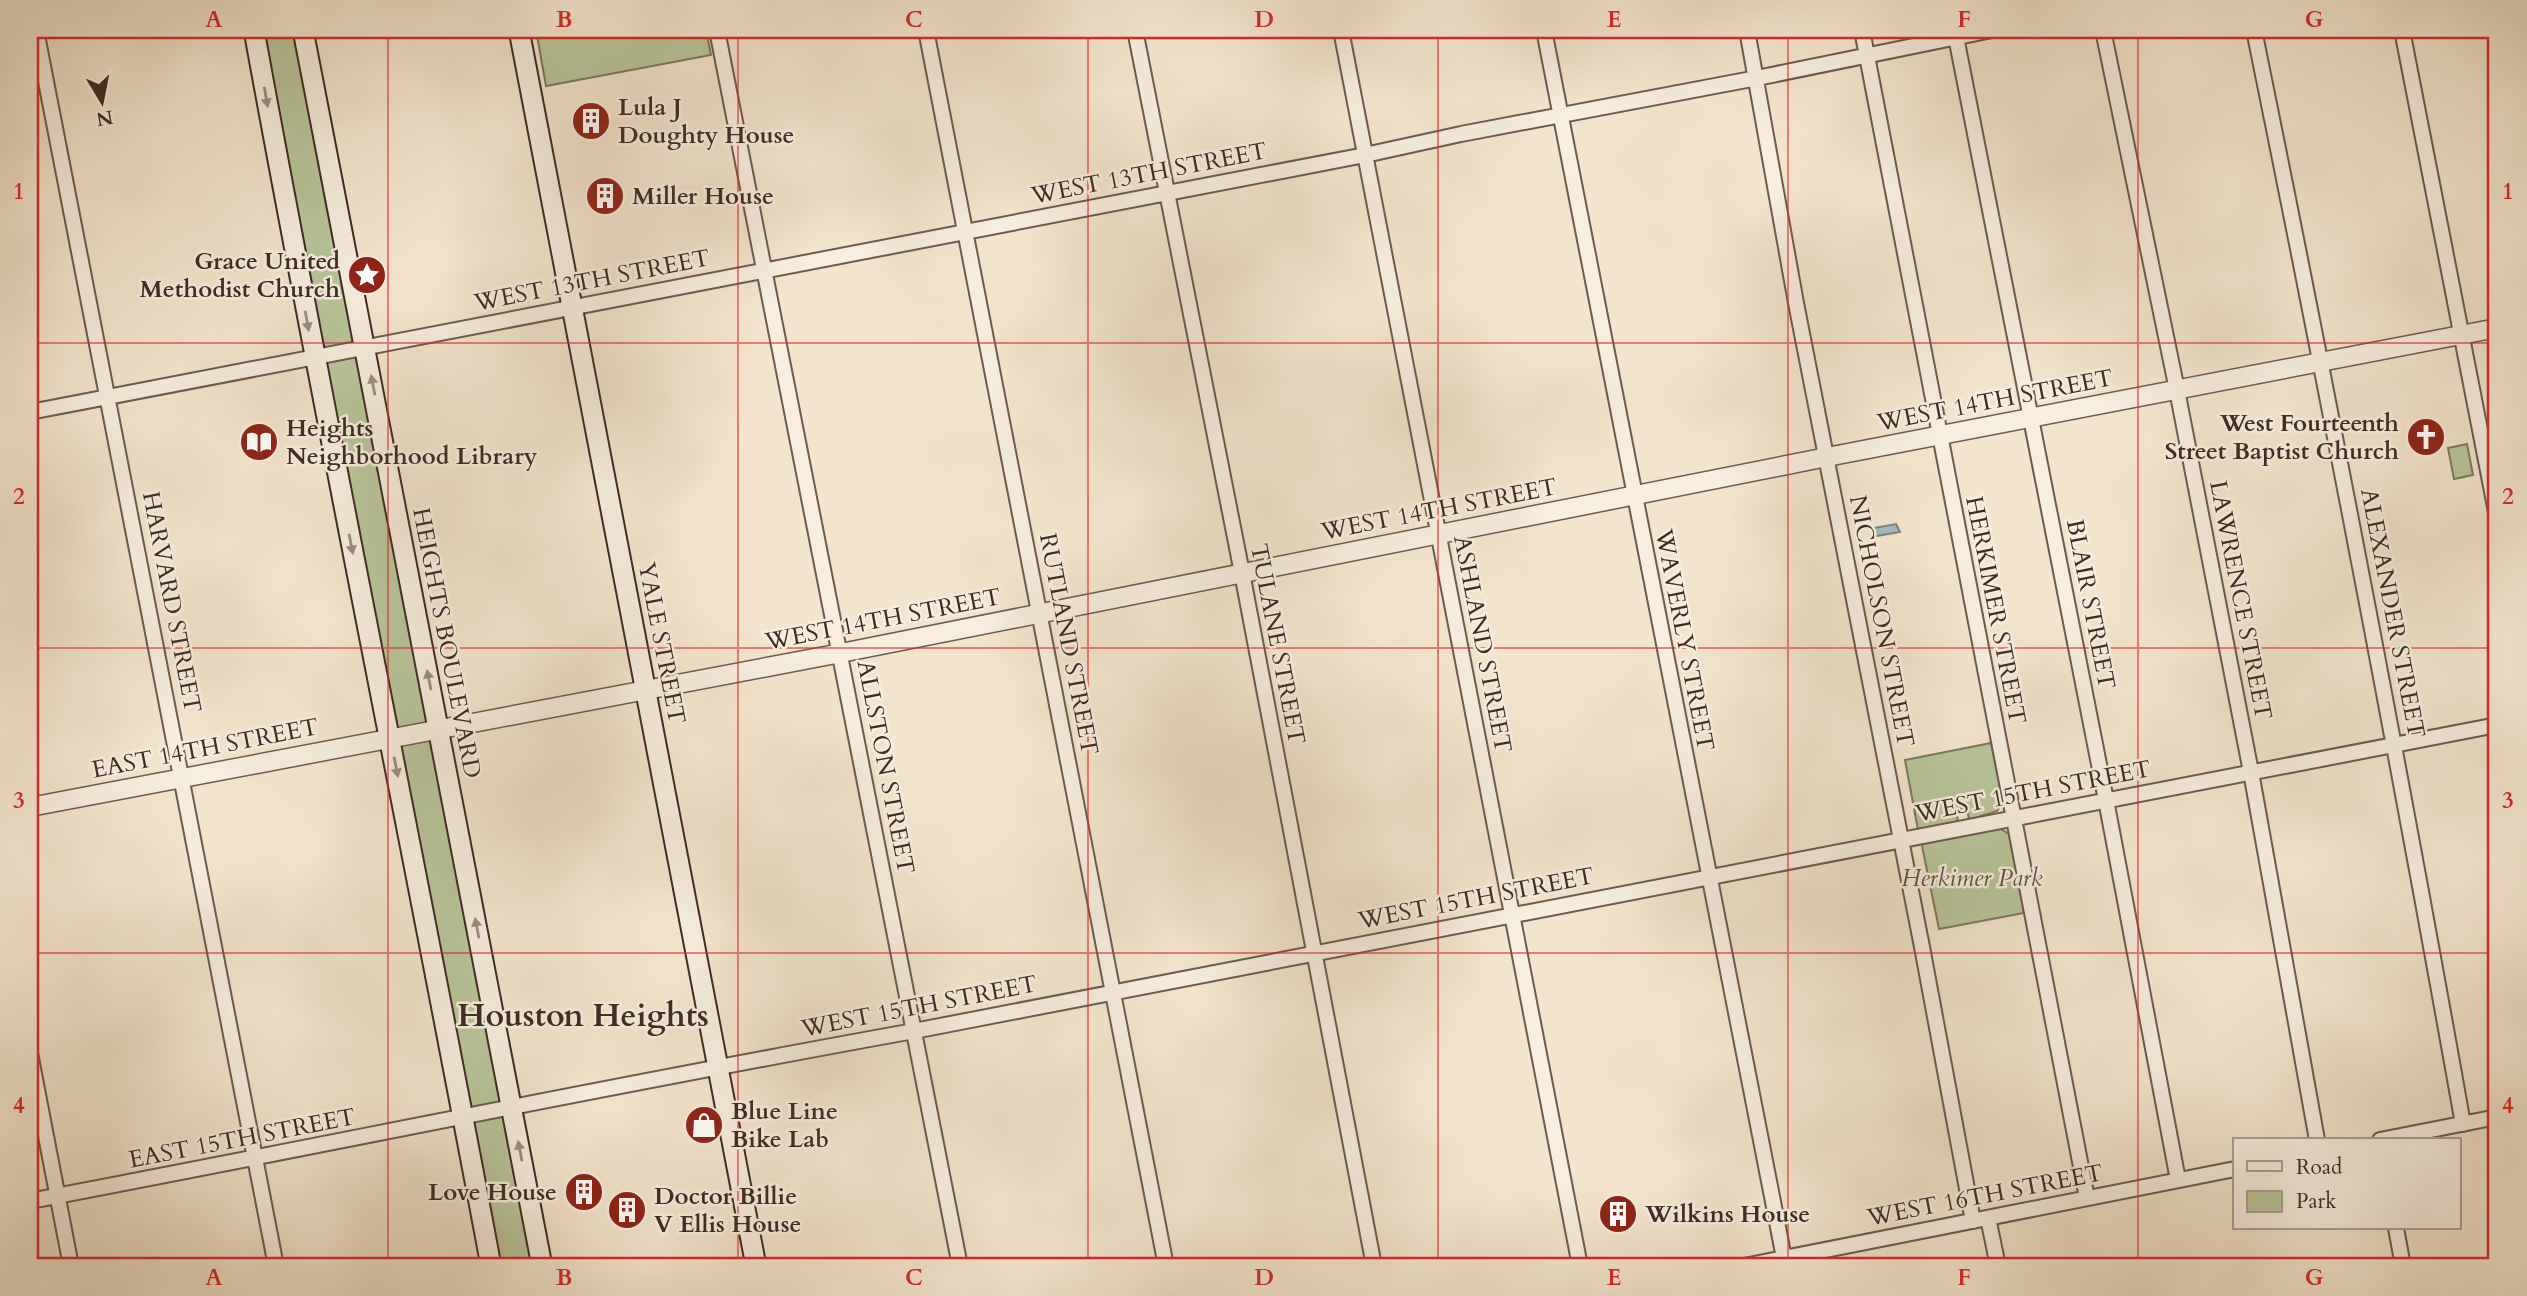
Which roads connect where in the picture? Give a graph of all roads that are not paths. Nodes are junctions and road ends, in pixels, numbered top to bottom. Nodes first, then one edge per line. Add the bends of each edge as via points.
1 (36, 30) edge
2 (254, 30) edge
3 (303, 30) edge
4 (519, 30) edge
5 (718, 30) edge
6 (926, 30) edge
7 (1135, 30) edge
8 (1341, 30) edge
9 (1544, 30) edge
10 (1746, 30) edge
11 (1862, 30) edge
12 (1992, 30) edge
13 (2103, 30) edge
14 (2254, 30) edge
15 (2402, 30) edge
16 (1956, 37) junction
17 (1867, 55) junction
18 (1756, 78) junction
19 (1560, 114) junction
20 (1365, 155) junction
21 (1167, 192) junction
22 (965, 230) junction
23 (766, 269) junction
24 (573, 307) junction
25 (2497, 327) edge
26 (2461, 335) junction
27 (366, 347) junction
28 (314, 357) junction
29 (2321, 362) junction
30 (2177, 390) junction
31 (108, 397) junction
32 (30, 412) edge
33 (2031, 417) junction
34 (1940, 436) junction
35 (1827, 457) junction
36 (1634, 496) junction
37 (2497, 517) edge
38 (1438, 535) junction
39 (1242, 573) junction
40 (1040, 614) junction
41 (841, 653) junction
42 (646, 690) junction
43 (2497, 725) edge
44 (438, 729) junction
45 (390, 737) junction
46 (2395, 745) junction
47 (2251, 772) junction
48 (183, 778) junction
49 (2106, 800) junction
50 (30, 807) edge
51 (2014, 817) junction
52 (1899, 839) junction
53 (1708, 876) junction
54 (1513, 914) junction
55 (1313, 953) junction
56 (1113, 992) junction
57 (914, 1031) junction
58 (30, 1053) edge
59 (717, 1066) junction
60 (512, 1108) junction
61 (2497, 1117) edge
62 (463, 1118) junction
63 (2463, 1124) junction
64 (2318, 1138) edge
65 (2390, 1138) edge
66 (255, 1158) junction
67 (2233, 1169) edge
68 (2178, 1180) junction
69 (57, 1196) junction
70 (2087, 1198) junction
71 (30, 1201) edge
72 (1988, 1218) junction
73 (1973, 1221) junction
74 (2396, 1230) edge
75 (1784, 1258) junction
76 (71, 1266) edge
77 (276, 1266) edge
78 (491, 1266) edge
79 (542, 1266) edge
80 (755, 1266) edge
81 (960, 1266) edge
82 (1166, 1266) edge
83 (1374, 1266) edge
84 (1580, 1266) edge
85 (1744, 1266) edge
86 (1998, 1266) edge
87 (2403, 1266) edge

1 - 31 street, HARVARD STREET
2 -> 28 main road
3 - 27 main road, HEIGHTS BOULEVARD
4 - 24 main road, YALE STREET
5 - 23 street, ALLSTON STREET
6 - 22 street, RUTLAND STREET
7 - 21 street, TULANE STREET
8 - 20 street, ASHLAND STREET
9 - 19 street, WAVERLY STREET
10 - 18 street, NICHOLSON STREET
11 - 17 street, HERKIMER STREET
12 - 16 street, WEST 13TH STREET
13 - 30 street, LAWRENCE STREET
14 - 29 street, ALEXANDER STREET
15 - 26 street
16 - 17 street, WEST 13TH STREET
16 - 33 street, BLAIR STREET
17 - 18 street, WEST 13TH STREET
17 - 34 street, HERKIMER STREET
18 - 19 street, WEST 13TH STREET
18 - 35 street, NICHOLSON STREET
19 - 20 street, WEST 13TH STREET
19 - 36 street, WAVERLY STREET
20 - 21 street, WEST 13TH STREET
20 - 38 street, ASHLAND STREET
21 - 22 street, WEST 13TH STREET
21 - 39 street, TULANE STREET
22 - 23 street, WEST 13TH STREET
22 - 40 street, RUTLAND STREET
23 - 24 street, WEST 13TH STREET
23 - 41 street, ALLSTON STREET
24 - 27 street, WEST 13TH STREET
24 - 42 main road, YALE STREET
25 - 26 street, WEST 14TH STREET
26 - 29 street, WEST 14TH STREET
26 - 37 street
27 - 28 street, WEST 13TH STREET
44 -> 27 main road, HEIGHTS BOULEVARD
28 - 31 street, WEST 13TH STREET
28 -> 45 main road
29 - 30 street, WEST 14TH STREET
29 - 46 street, ALEXANDER STREET
30 - 33 street, WEST 14TH STREET
30 - 47 street, LAWRENCE STREET
31 - 32 street, WEST 13TH STREET
31 - 48 street, HARVARD STREET
33 - 34 street, WEST 14TH STREET
33 - 49 street, BLAIR STREET
34 - 35 street, WEST 14TH STREET
34 - 51 street, HERKIMER STREET
35 - 36 street, WEST 14TH STREET
35 - 52 street, NICHOLSON STREET
36 - 38 street, WEST 14TH STREET
36 - 53 street, WAVERLY STREET
38 - 39 street, WEST 14TH STREET
38 - 54 street, ASHLAND STREET
39 - 40 street, WEST 14TH STREET
39 - 55 street, TULANE STREET
40 - 41 street, WEST 14TH STREET
40 - 56 street, RUTLAND STREET
41 - 42 street, WEST 14TH STREET
41 - 57 street, ALLSTON STREET
42 - 44 street, WEST 14TH STREET
42 - 59 main road, YALE STREET
43 - 46 street, WEST 15TH STREET
44 - 45 street, WEST 14TH STREET
60 -> 44 main road, HEIGHTS BOULEVARD
45 - 48 street, EAST 14TH STREET
45 -> 62 main road
46 - 47 street, WEST 15TH STREET
46 - 63 street, ALEXANDER STREET
47 - 49 street, WEST 15TH STREET
47 - 64 street, LAWRENCE STREET
48 - 50 street, EAST 14TH STREET
48 - 66 street, HARVARD STREET
49 - 51 street, WEST 15TH STREET
49 - 68 street, BLAIR STREET
51 - 52 street, WEST 15TH STREET
51 - 70 street, HERKIMER STREET
52 - 53 street, WEST 15TH STREET
52 - 73 street, NICHOLSON STREET
53 - 54 street, WEST 15TH STREET
53 - 75 street, WAVERLY STREET
54 - 55 street, WEST 15TH STREET
54 - 84 street, ASHLAND STREET
55 - 56 street, WEST 15TH STREET
55 - 83 street, TULANE STREET
56 - 57 street, WEST 15TH STREET
56 - 82 street, RUTLAND STREET
57 - 59 street, WEST 15TH STREET
57 - 81 street, ALLSTON STREET
58 - 69 street
59 - 60 street, WEST 15TH STREET
59 - 80 main road, YALE STREET
60 - 62 street, WEST 15TH STREET
79 -> 60 main road, HEIGHTS BOULEVARD
61 - 63 street
62 - 66 street, EAST 15TH STREET
62 - 78 main road
63 - 65 street
66 - 69 street, EAST 15TH STREET
66 - 77 street, HARVARD STREET
67 - 68 street, WEST 16TH STREET
68 - 70 street, WEST 16TH STREET
69 - 71 street, EAST 15TH STREET
69 - 76 street
70 - 72 street, WEST 16TH STREET
72 - 73 street, WEST 16TH STREET
72 - 86 street
73 - 75 street, WEST 16TH STREET
74 - 87 street
75 - 85 street, WEST 16TH STREET

